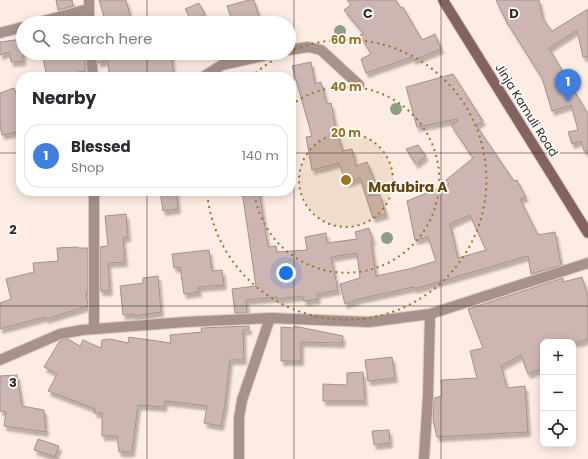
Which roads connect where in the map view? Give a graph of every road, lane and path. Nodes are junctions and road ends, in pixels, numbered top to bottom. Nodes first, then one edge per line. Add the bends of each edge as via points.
1 (443, 0) edge
2 (89, 4) edge
3 (56, 16) edge
4 (89, 16) edge
5 (16, 29) edge
6 (0, 33) edge
7 (296, 49) edge
8 (92, 60) edge
9 (244, 60) edge
10 (93, 72) edge
11 (211, 72) edge
12 (359, 85) dead end
13 (94, 196) edge
14 (588, 234) edge
15 (588, 263) edge
16 (430, 314) junction
17 (270, 318) junction
18 (94, 329) junction
19 (0, 360) edge
20 (239, 459) edge
21 (424, 459) edge

1 - 14 main road, Jinja Kamuli Road
2 - 3 street
2 - 4 street
5 - 6 street
7 - 12 street via 308,47 321,50
8 - 10 street
9 - 11 street via 222,65
13 - 18 street
15 - 16 street
16 - 17 street via 369,322
16 - 21 street
17 - 18 street
17 - 20 street via 242,400 239,418
18 - 19 street via 60,334

